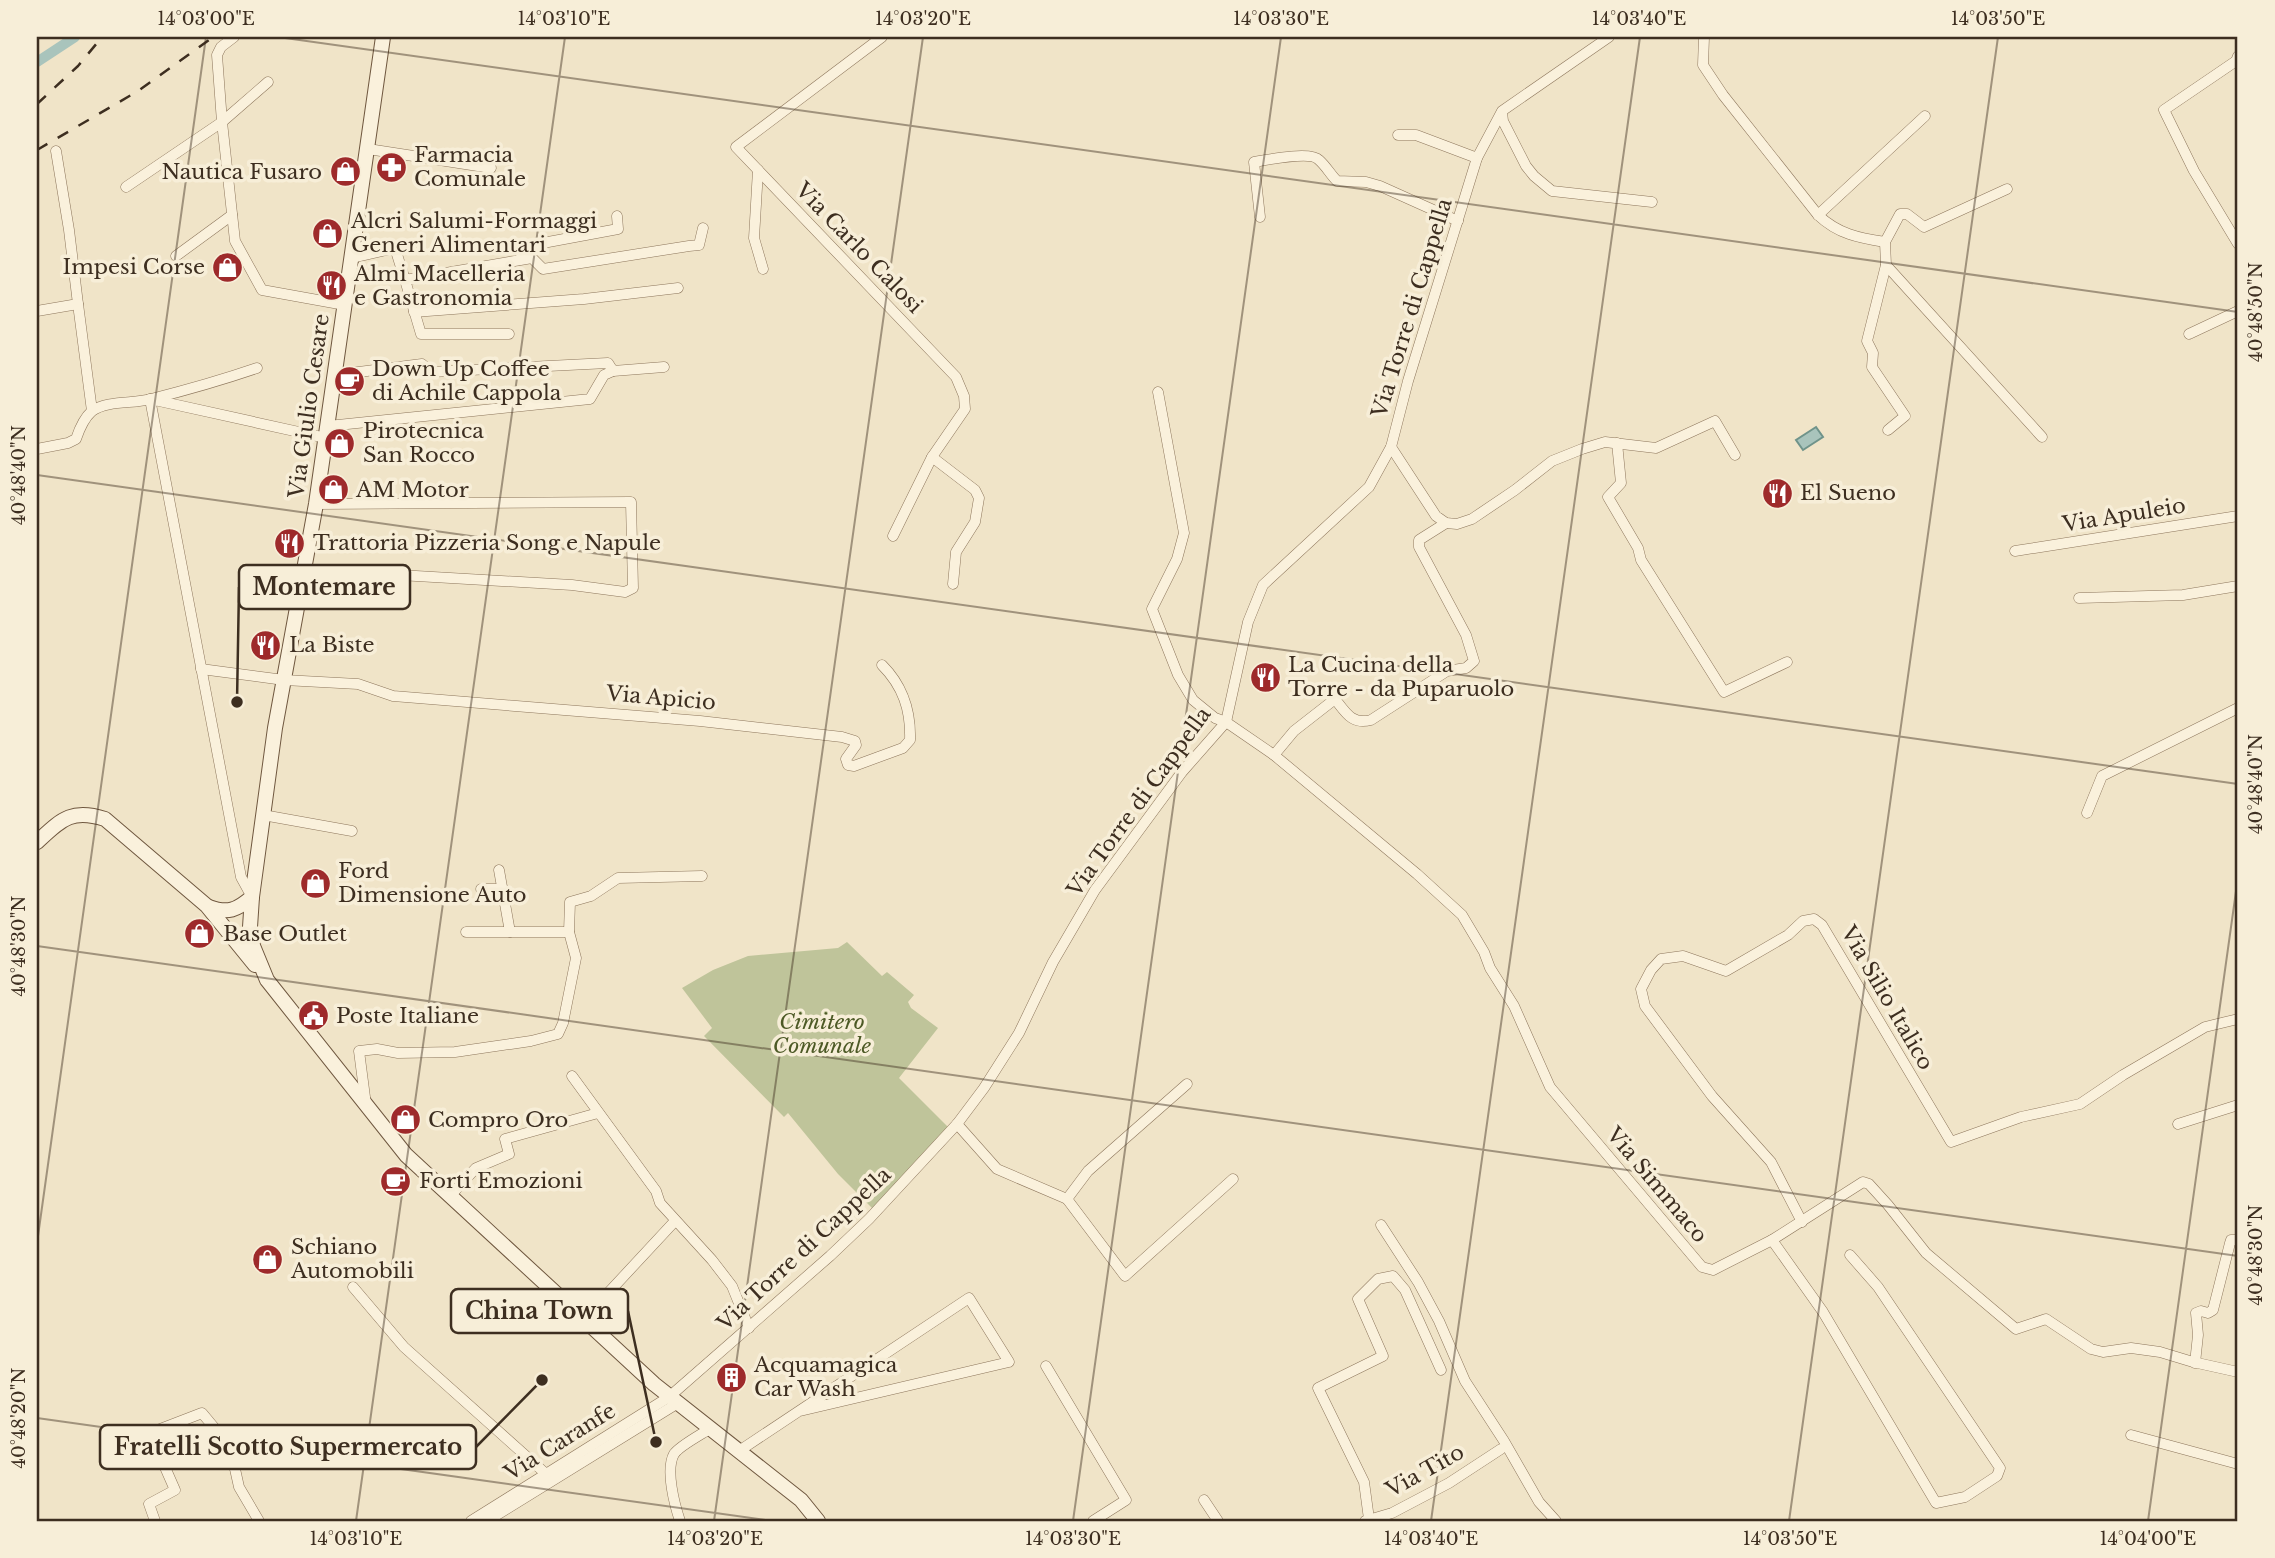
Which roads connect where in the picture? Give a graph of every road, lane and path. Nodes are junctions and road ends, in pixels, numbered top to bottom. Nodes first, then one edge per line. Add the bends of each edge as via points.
1 (234, 37) edge
2 (383, 37) edge
3 (882, 37) edge
4 (1609, 37) edge
5 (1704, 37) edge
6 (2238, 55) edge
7 (268, 82) dead end
8 (1502, 111) junction
9 (1925, 116) dead end
10 (222, 122) junction
11 (1398, 135) dead end
12 (368, 149) junction
13 (56, 151) dead end
14 (1477, 158) junction
15 (491, 168) dead end
16 (758, 170) junction
17 (126, 187) dead end
18 (2007, 189) dead end
19 (1653, 202) dead end
20 (232, 215) junction
21 (1818, 215) junction
22 (617, 216) dead end
23 (1260, 217) dead end
24 (1458, 221) junction
25 (703, 228) dead end
26 (1885, 242) junction
27 (2238, 244) edge
28 (176, 256) dead end
29 (352, 258) junction
30 (519, 260) junction
31 (1886, 265) junction
32 (763, 269) dead end
33 (405, 281) junction
34 (678, 288) dead end
35 (78, 304) junction
36 (345, 305) junction
37 (37, 311) edge
38 (2238, 311) edge
39 (415, 312) junction
40 (509, 334) dead end
41 (2189, 334) dead end
42 (664, 367) dead end
43 (257, 368) dead end
44 (613, 371) junction
45 (335, 375) junction
46 (1158, 392) dead end
47 (150, 399) junction
48 (92, 411) junction
49 (1888, 430) dead end
50 (327, 432) junction
51 (2042, 437) dead end
52 (1617, 443) junction
53 (1391, 447) junction
54 (37, 449) edge
55 (1735, 455) dead end
56 (932, 457) junction
57 (316, 504) junction
58 (2238, 516) edge
59 (1446, 523) junction
60 (893, 536) dead end
61 (2015, 551) dead end
62 (382, 574) dead end
63 (953, 584) dead end
64 (2238, 586) edge
65 (2079, 598) dead end
66 (1787, 662) dead end
67 (882, 665) dead end
68 (201, 669) junction
69 (284, 680) junction
70 (2238, 708) edge
71 (1226, 722) junction
72 (1274, 755) junction
73 (2087, 813) dead end
74 (263, 815) junction
75 (352, 831) dead end
76 (37, 842) edge
77 (499, 870) dead end
78 (702, 876) dead end
79 (481, 889) dead end
80 (503, 889) junction
81 (252, 897) junction
82 (207, 906) junction
83 (224, 926) junction
84 (250, 927) junction
85 (466, 932) dead end
86 (510, 932) junction
87 (569, 932) junction
88 (267, 980) junction
89 (2238, 1019) edge
90 (572, 1076) dead end
91 (1187, 1084) dead end
92 (366, 1105) junction
93 (2238, 1105) edge
94 (598, 1114) junction
95 (957, 1124) junction
96 (2178, 1124) dead end
97 (1233, 1179) dead end
98 (450, 1196) junction
99 (1067, 1199) junction
100 (675, 1221) junction
101 (1802, 1222) junction
102 (1381, 1225) dead end
103 (1772, 1240) junction
104 (2238, 1240) edge
105 (1850, 1255) dead end
106 (353, 1287) dead end
107 (583, 1320) junction
108 (749, 1328) junction
109 (2195, 1363) junction
110 (1046, 1366) dead end
111 (1441, 1370) dead end
112 (2238, 1372) edge
113 (674, 1400) junction
114 (800, 1411) junction
115 (711, 1428) junction
116 (2131, 1435) dead end
117 (1501, 1449) dead end
118 (739, 1451) junction
119 (2238, 1464) edge
120 (545, 1473) junction
121 (1204, 1500) dead end
122 (1367, 1520) edge
123 (155, 1521) edge
124 (259, 1521) edge
125 (471, 1521) edge
126 (487, 1521) edge
127 (680, 1521) edge
128 (818, 1521) edge
129 (1093, 1521) edge
130 (1217, 1521) edge
131 (1556, 1521) edge

1 - 10 street via 217,55
2 - 12 street, Via Giulio Cesare
3 - 16 street, Via Carlo Calosi via 736,147
4 - 8 street, Via Torre di Cappella
5 - 21 street via 1703,65
6 - 27 street via 2236,61 2164,110
7 - 10 street
8 - 14 street, Via Torre di Cappella
8 - 19 street via 1525,166 1552,191
9 - 21 street
10 - 17 street
10 - 20 street
11 - 14 street via 1416,135
12 - 15 street
12 - 29 street, Via Giulio Cesare
13 - 35 street
14 - 24 street, Via Torre di Cappella
16 - 32 street via 754,238
16 - 56 street, Via Carlo Calosi via 956,377 965,409
18 - 26 street via 1924,227 1900,214
20 - 28 street
20 - 36 street via 234,241 262,290
21 - 26 street via 1855,238
22 - 30 street via 618,229 532,245
23 - 24 street via 1254,162 1313,156 1337,181 1380,186
24 - 53 street, Via Torre di Cappella
25 - 30 street via 699,245 689,247 543,269 532,258
26 - 31 street
29 - 33 street via 395,248
29 - 36 street, Via Giulio Cesare
30 - 33 street
31 - 49 street via 1867,341 1873,353 1872,367 1905,416
31 - 51 street
33 - 39 street
34 - 39 street
35 - 37 street
35 - 48 street
36 - 45 street, Via Giulio Cesare
38 - 41 street
39 - 40 street via 421,334
42 - 44 street
43 - 47 street
44 - 45 street via 608,363 431,372 422,364
44 - 50 street via 604,375 590,399
45 - 50 street, Via Giulio Cesare
46 - 71 street, Via Simmaco via 1184,533 1177,559 1152,609 1193,700
47 - 48 street
47 - 50 street
47 - 68 street
48 - 54 street via 76,439
50 - 57 street, Via Giulio Cesare
52 - 55 street via 1656,448 1715,421
52 - 59 street via 1605,442 1552,461 1472,519
52 - 66 street via 1621,484 1608,497 1641,560 1724,692
53 - 59 street via 1436,516
53 - 71 street, Via Torre di Cappella via 1369,487 1262,585 1248,622
56 - 60 street, Via Carlo Calosi
56 - 63 street via 979,498 975,522 956,552
57 - 62 street via 631,502 633,588 625,592
57 - 69 street, Via Giulio Cesare
58 - 61 street, Via Apuleio
59 - 72 street via 1419,540 1419,547 1466,635 1474,661 1466,668 1447,671 1361,723 1352,720 1335,699 1294,731
64 - 65 street via 2183,595
67 - 69 street, Via Apicio via 906,702 911,740 903,748 854,766 846,759 855,741 842,737 687,719 393,696 358,684
68 - 69 street
68 - 81 street via 241,877
69 - 74 street, Via Giulio Cesare
70 - 73 street via 2102,776
71 - 72 street, Via Simmaco
71 - 95 street, Via Torre di Cappella via 1182,772 1095,890 1019,1033
72 - 103 street, Via Simmaco via 1462,915 1514,1006 1550,1087 1702,1267 1713,1270
74 - 75 street
74 - 81 street, Via Giulio Cesare
76 - 82 street via 74,814 105,819
77 - 80 street
78 - 87 street via 618,878 591,896 570,902
79 - 80 street
80 - 86 street
81 - 82 street via 239,908 223,912
81 - 84 street, Via Giulio Cesare
82 - 83 street
82 - 84 street
83 - 84 street via 243,932
83 - 88 street
84 - 88 street, Via Giulio Cesare
85 - 86 street
86 - 87 street
87 - 92 street via 576,958 558,1034 455,1052 359,1051
88 - 92 street
89 - 101 street, Via Silio Italico via 2205,1027 2080,1104 2021,1117 1951,1142 1822,925 1814,919 1803,921 1788,936 1726,971 1683,956 1661,959 1641,989 1645,1006 1713,1096 1771,1162
90 - 94 street
91 - 99 street via 1088,1171
92 - 98 street via 406,1155
93 - 96 street
94 - 98 street via 505,1139 509,1154 476,1168
94 - 100 street
95 - 99 street via 997,1169
95 - 108 street, Via Torre di Cappella via 869,1219
97 - 99 street via 1125,1276
98 - 107 street
100 - 107 street
100 - 108 street via 732,1286
101 - 103 street, Via Simmaco
101 - 109 street, Via Simmaco via 1863,1182 1869,1184 1926,1253 2016,1329 2046,1319 2091,1349 2132,1348
102 - 131 street via 1439,1321 1465,1381 1539,1502
103 - 105 street via 1824,1312 1936,1503 1965,1497 1997,1476 2000,1468 1878,1287
104 - 109 street via 2231,1240 2213,1310 2196,1313
106 - 120 street via 404,1347
107 - 113 street
108 - 113 street, Via Torre di Cappella
109 - 112 street, Via Simmaco
110 - 129 street via 1126,1500
111 - 122 street via 1405,1290 1393,1276 1378,1279 1359,1299 1383,1356 1318,1388 1364,1482
113 - 115 street
113 - 120 street, Via Caranfe
113 - 126 street
114 - 114 street via 969,1298 1009,1362 839,1402
114 - 118 street
115 - 118 street
115 - 127 street via 674,1453 672,1499
116 - 119 street
117 - 122 street, Via Tito via 1449,1483 1392,1513
118 - 128 street via 801,1500
120 - 125 street, Via Caranfe
121 - 130 street
123 - 124 street via 149,1504 174,1490 150,1433 202,1413 217,1431 239,1487

